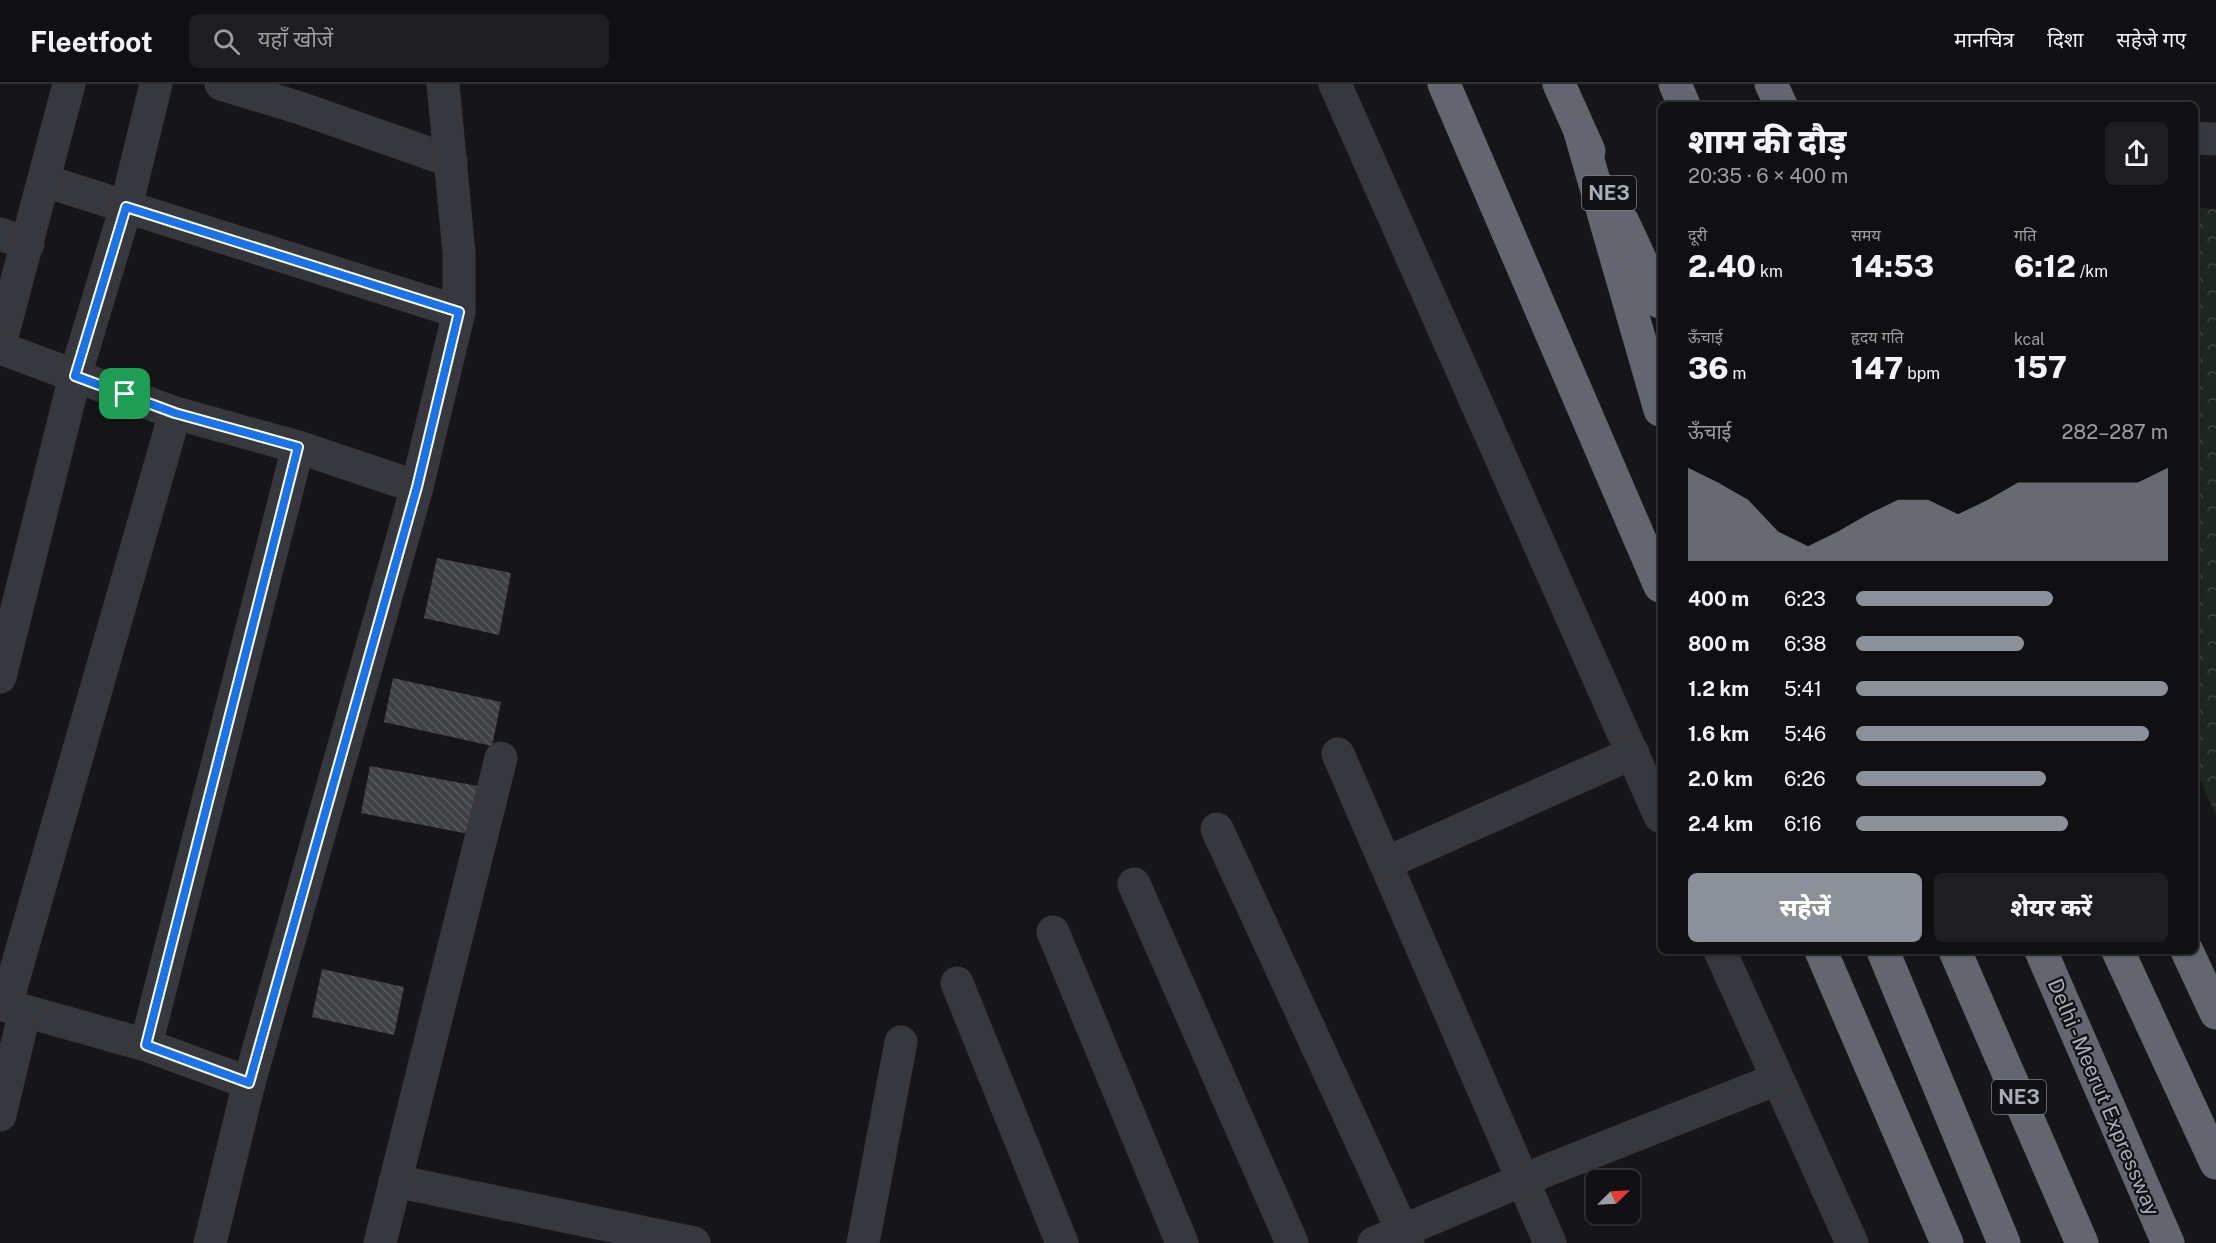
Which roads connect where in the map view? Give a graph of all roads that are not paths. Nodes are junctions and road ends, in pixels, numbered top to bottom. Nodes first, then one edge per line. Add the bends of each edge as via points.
1 (69, 84) edge
2 (156, 84) edge
3 (221, 84) edge
4 (442, 84) edge
5 (1335, 84) edge
6 (1444, 84) edge
7 (1559, 84) edge
8 (1675, 84) edge
9 (1771, 84) edge
10 (1683, 102) edge
11 (1780, 102) edge
12 (1580, 132) junction
13 (2198, 138) edge
14 (2216, 139) edge
15 (450, 161) junction
16 (45, 181) junction
17 (126, 207) junction
18 (14, 239) edge
19 (1658, 298) edge
20 (459, 312) junction
21 (0, 346) edge
22 (75, 376) junction
23 (1658, 403) edge
24 (175, 413) junction
25 (298, 447) junction
26 (417, 487) junction
27 (1658, 581) edge
28 (0, 677) edge
29 (1633, 753) junction
30 (1338, 754) dead end
31 (501, 758) dead end
32 (1658, 811) edge
33 (1217, 829) dead end
34 (1386, 862) junction
35 (1134, 884) dead end
36 (1053, 932) dead end
37 (1721, 954) edge
38 (1822, 954) edge
39 (1884, 954) edge
40 (1956, 954) edge
41 (2042, 954) edge
42 (2119, 954) edge
43 (2188, 954) edge
44 (957, 983) dead end
45 (10, 1007) edge
46 (2216, 1013) edge
47 (901, 1042) dead end
48 (146, 1045) junction
49 (1777, 1079) junction
50 (249, 1083) junction
51 (0, 1115) edge
52 (2216, 1163) edge
53 (1525, 1179) junction
54 (395, 1181) junction
55 (1406, 1237) edge
56 (210, 1243) edge
57 (380, 1243) edge
58 (694, 1243) edge
59 (863, 1243) edge
60 (1062, 1243) edge
61 (1182, 1243) edge
62 (1292, 1243) edge
63 (1374, 1243) edge
64 (1550, 1243) edge
65 (1852, 1243) edge
66 (1947, 1243) edge
67 (2004, 1243) edge
68 (2082, 1243) edge
69 (2168, 1243) edge

1 - 16 street
2 - 17 street
3 - 15 street
4 - 15 street
5 - 29 street
6 - 27 highway
7 - 12 highway, NE3
8 - 10 highway
9 - 11 highway
12 - 19 highway, NE3
12 - 23 highway
13 - 14 street
15 - 20 street via 459,253
16 - 17 street
16 - 18 street
17 - 20 street
17 - 22 street
18 - 21 street
20 - 26 street
21 - 22 street
22 - 24 street
22 - 28 street
24 - 25 street
24 - 45 street
25 - 26 street
25 - 48 street
26 - 50 street
29 - 32 street
29 - 34 street
30 - 34 street
31 - 54 street
33 - 55 street
34 - 53 street
35 - 62 street
36 - 61 street
37 - 49 street
38 - 66 highway
39 - 67 highway
40 - 68 highway, NE3
41 - 69 highway, Delhi - Meerut Expressway
42 - 52 highway
43 - 46 highway
44 - 60 street
45 - 48 street
45 - 51 street
47 - 59 street
48 - 50 street
49 - 53 street
49 - 65 street
50 - 56 street
53 - 55 street
53 - 64 street
54 - 57 street
54 - 58 street
55 - 63 street

